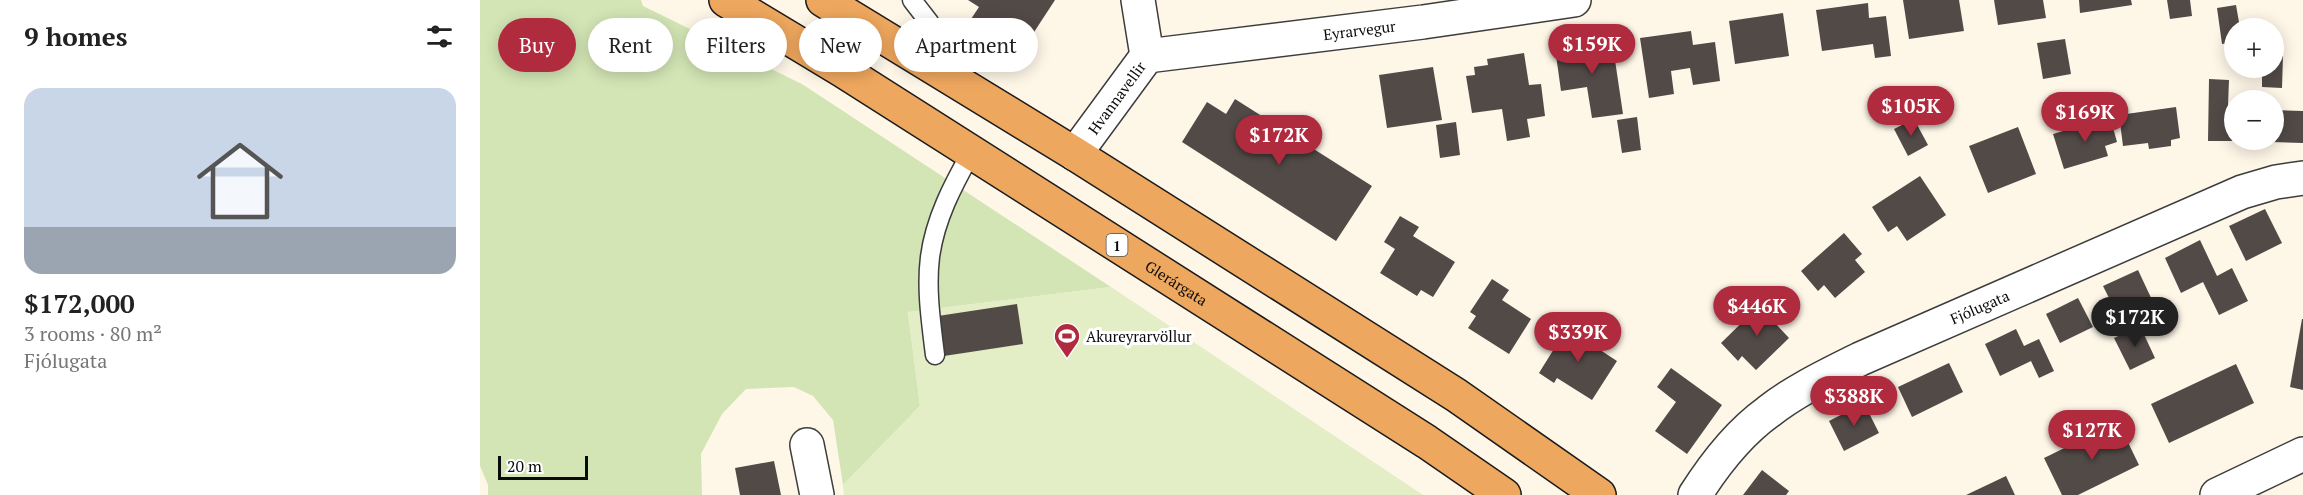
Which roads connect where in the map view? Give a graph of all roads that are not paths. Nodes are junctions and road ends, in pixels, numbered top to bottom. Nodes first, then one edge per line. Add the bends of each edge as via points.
1 (726, 0) edge
2 (822, 0) edge
3 (912, 0) edge
4 (1138, 0) edge
5 (1574, 0) edge
6 (1421, 11) edge
7 (1147, 56) junction
8 (968, 88) junction
9 (971, 153) junction
10 (1075, 154) junction
11 (2303, 178) edge
12 (935, 355) dead end
13 (807, 445) dead end
14 (2303, 454) edge
15 (817, 495) edge
16 (1504, 495) edge
17 (1599, 495) edge
18 (1695, 495) edge
19 (2217, 495) edge

1 - 9 highway, Glerárgata / 1
2 - 8 highway
3 - 8 lane
4 - 7 street, Hvannavellir
5 - 6 street, Eyrarvegur
6 - 7 street, Eyrarvegur
7 - 10 street, Hvannavellir
8 - 10 highway
9 - 12 lane via 941,214 930,256 929,300
9 - 16 highway, Glerárgata / 1 via 1427,442
10 - 17 highway via 1456,395
11 - 18 street, Fjólugata via 2242,192 1860,359 1808,386 1767,412 1738,440
13 - 15 street
14 - 19 street

